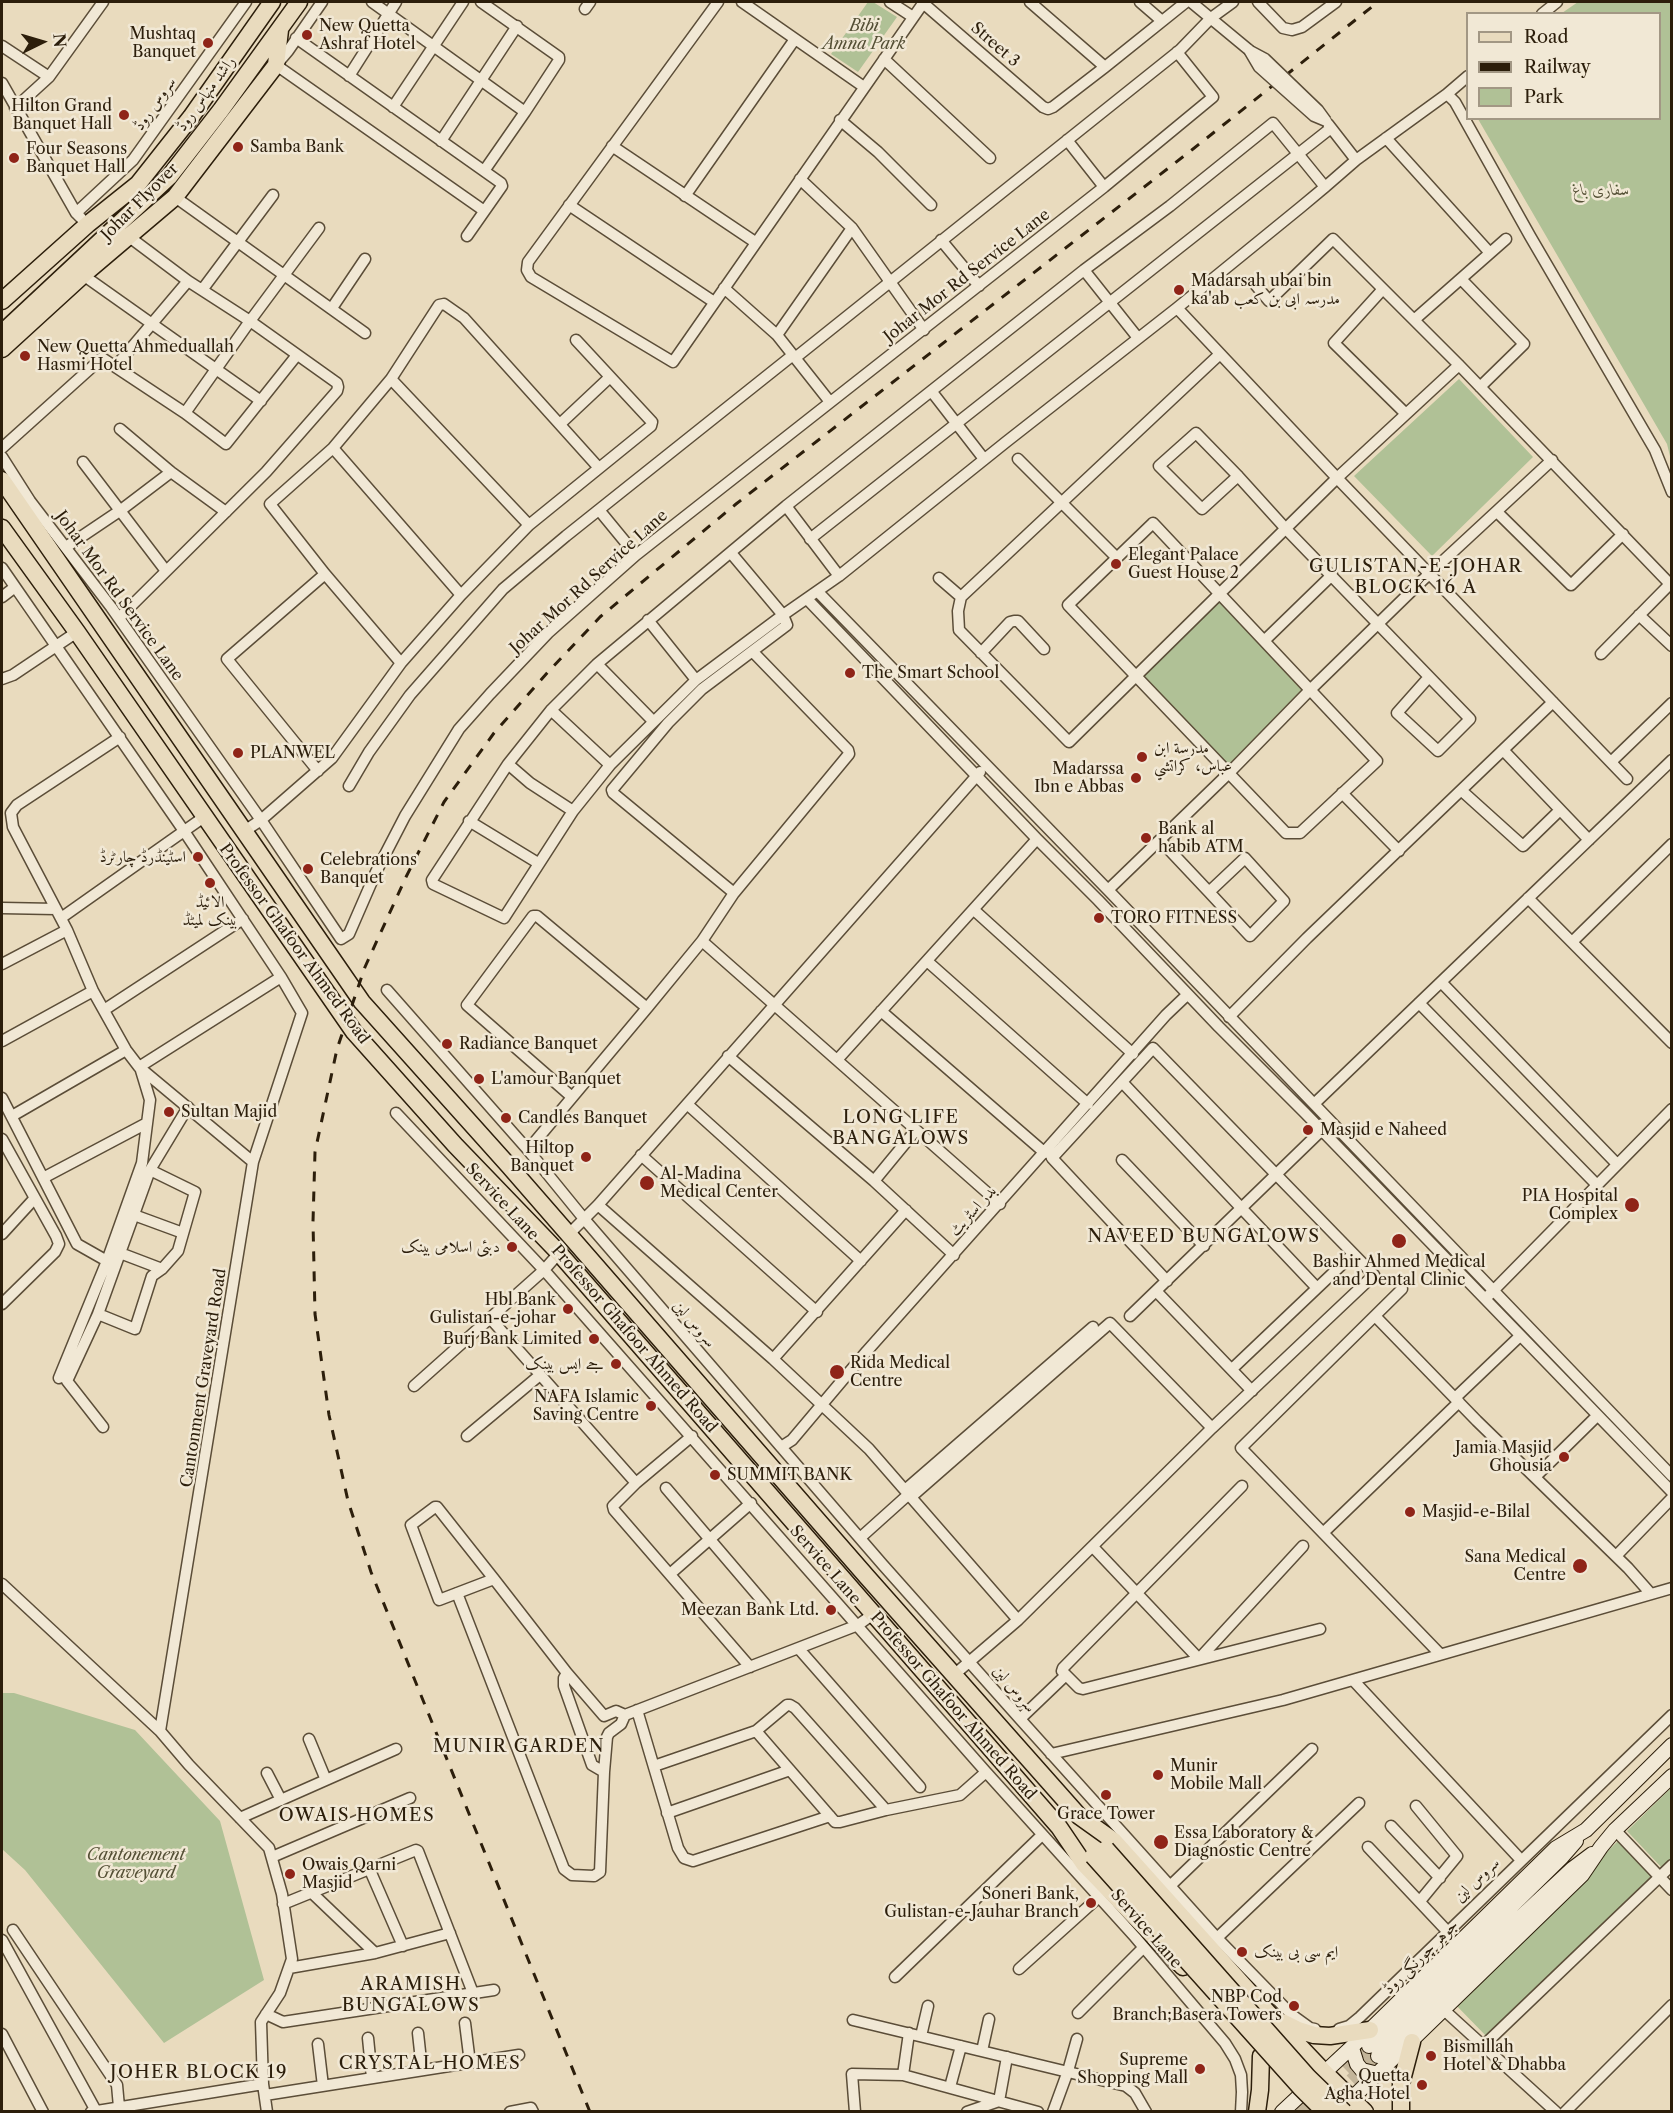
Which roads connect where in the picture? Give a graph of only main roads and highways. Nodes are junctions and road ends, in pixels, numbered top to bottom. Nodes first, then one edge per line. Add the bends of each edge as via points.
1 (272, 2) edge
2 (299, 2) edge
3 (280, 26) junction
4 (2, 301) edge
5 (2, 333) edge
6 (2, 349) edge
7 (2, 480) edge
8 (2, 528) edge
9 (157, 707) junction
10 (136, 719) junction
11 (762, 1456) junction
12 (747, 1468) junction
13 (1671, 1745) edge
14 (1671, 1776) edge
15 (1079, 1816) junction
16 (1059, 1827) junction
17 (1600, 1847) junction
18 (1099, 1852) junction
19 (1271, 2016) junction
20 (1350, 2036) junction
21 (1412, 2042) junction
22 (1373, 2044) junction
23 (1261, 2064) junction
24 (1325, 2073) junction
25 (1378, 2073) junction
26 (1300, 2097) junction
27 (1347, 2105) edge
28 (1257, 2112) edge
29 (1282, 2112) edge
30 (1315, 2112) edge
31 (1325, 2112) edge
32 (1338, 2112) edge
33 (1365, 2112) edge
34 (1401, 2112) edge

1 - 4 main road, راشد منہاس روڈ via 138,184 82,219
2 - 3 main road
3 - 5 main road, Johar Flyover via 169,177
3 - 6 main road via 276,65 175,196
7 - 9 main road via 58,545
8 - 10 main road, Professor Ghafoor Ahmed Road
9 - 10 main road
9 - 11 main road via 362,1002
10 - 12 main road, Professor Ghafoor Ahmed Road via 354,1032 559,1253
11 - 12 main road
11 - 15 main road
12 - 16 main road, Professor Ghafoor Ahmed Road
13 - 22 main road, جوہر چورنگی روڈ via 1586,1830 1556,1848
14 - 17 main road
15 - 18 main road
15 - 19 main road via 1114,1841
16 - 18 main road
16 - 23 main road, Professor Ghafoor Ahmed Road via 1084,1864 1202,1987
17 - 21 main road via 1582,1875
17 - 22 main road
18 - 27 main road, bridge via 1308,2077
18 - 31 main road, bridge
19 - 20 main road via 1314,2035
19 - 24 main road
20 - 22 main road
20 - 24 main road
20 - 25 main road via 1357,2064 1362,2070
21 - 25 main road
21 - 34 main road via 1401,2084
23 - 26 main road, Professor Ghafoor Ahmed Road
23 - 28 main road
24 - 26 main road
24 - 27 main road
25 - 27 main road
26 - 29 main road
26 - 30 main road, Professor Ghafoor Ahmed Road
27 - 32 main road
27 - 33 main road

